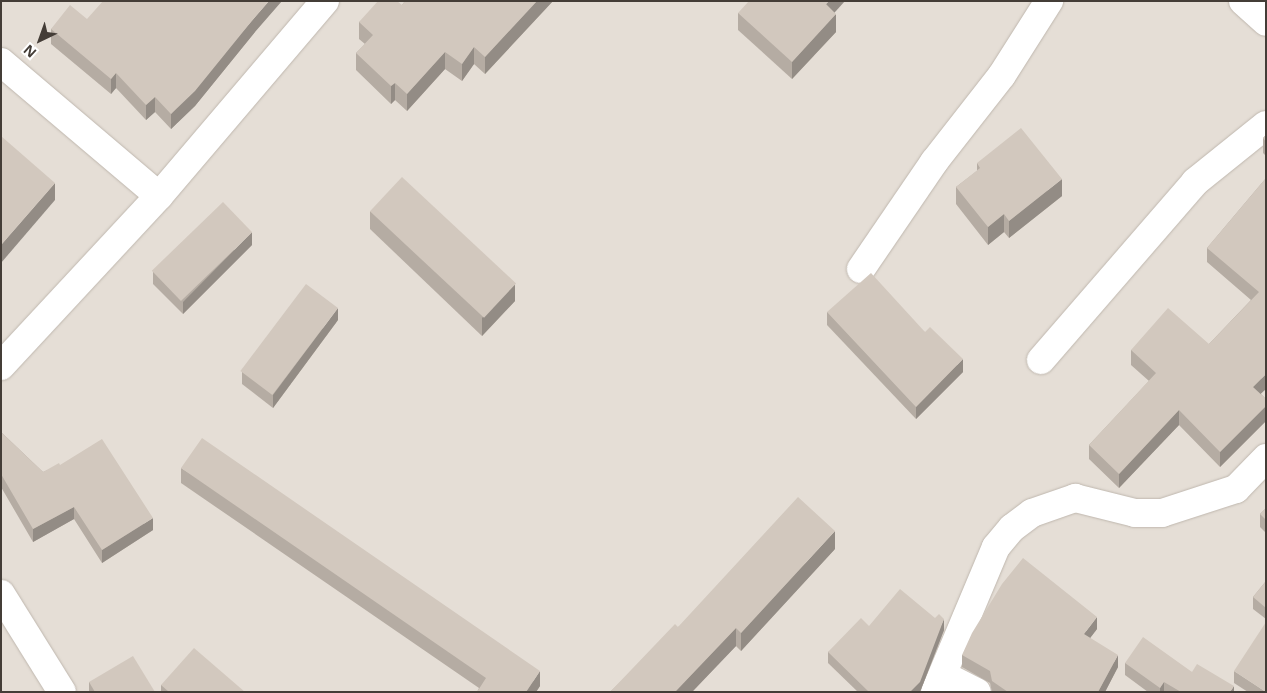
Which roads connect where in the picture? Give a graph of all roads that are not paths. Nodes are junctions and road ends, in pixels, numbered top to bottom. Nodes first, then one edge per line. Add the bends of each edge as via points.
1 (325, 1) edge
2 (1049, 1) edge
3 (1244, 1) edge
4 (1266, 22) edge
5 (1, 62) edge
6 (1266, 125) edge
7 (159, 196) junction
8 (862, 269) dead end
9 (1042, 360) dead end
10 (1, 366) edge
11 (1266, 458) edge
12 (1, 594) edge
13 (939, 683) edge
14 (62, 692) edge
15 (977, 692) edge

1 - 7 street
2 - 8 street via 1002,75 934,162
3 - 4 street
5 - 7 street
6 - 9 street via 1195,182
7 - 10 street
11 - 13 street via 1236,489 1162,513 1135,513 1075,498 1032,513 1012,528 996,547
12 - 14 street
13 - 15 street

